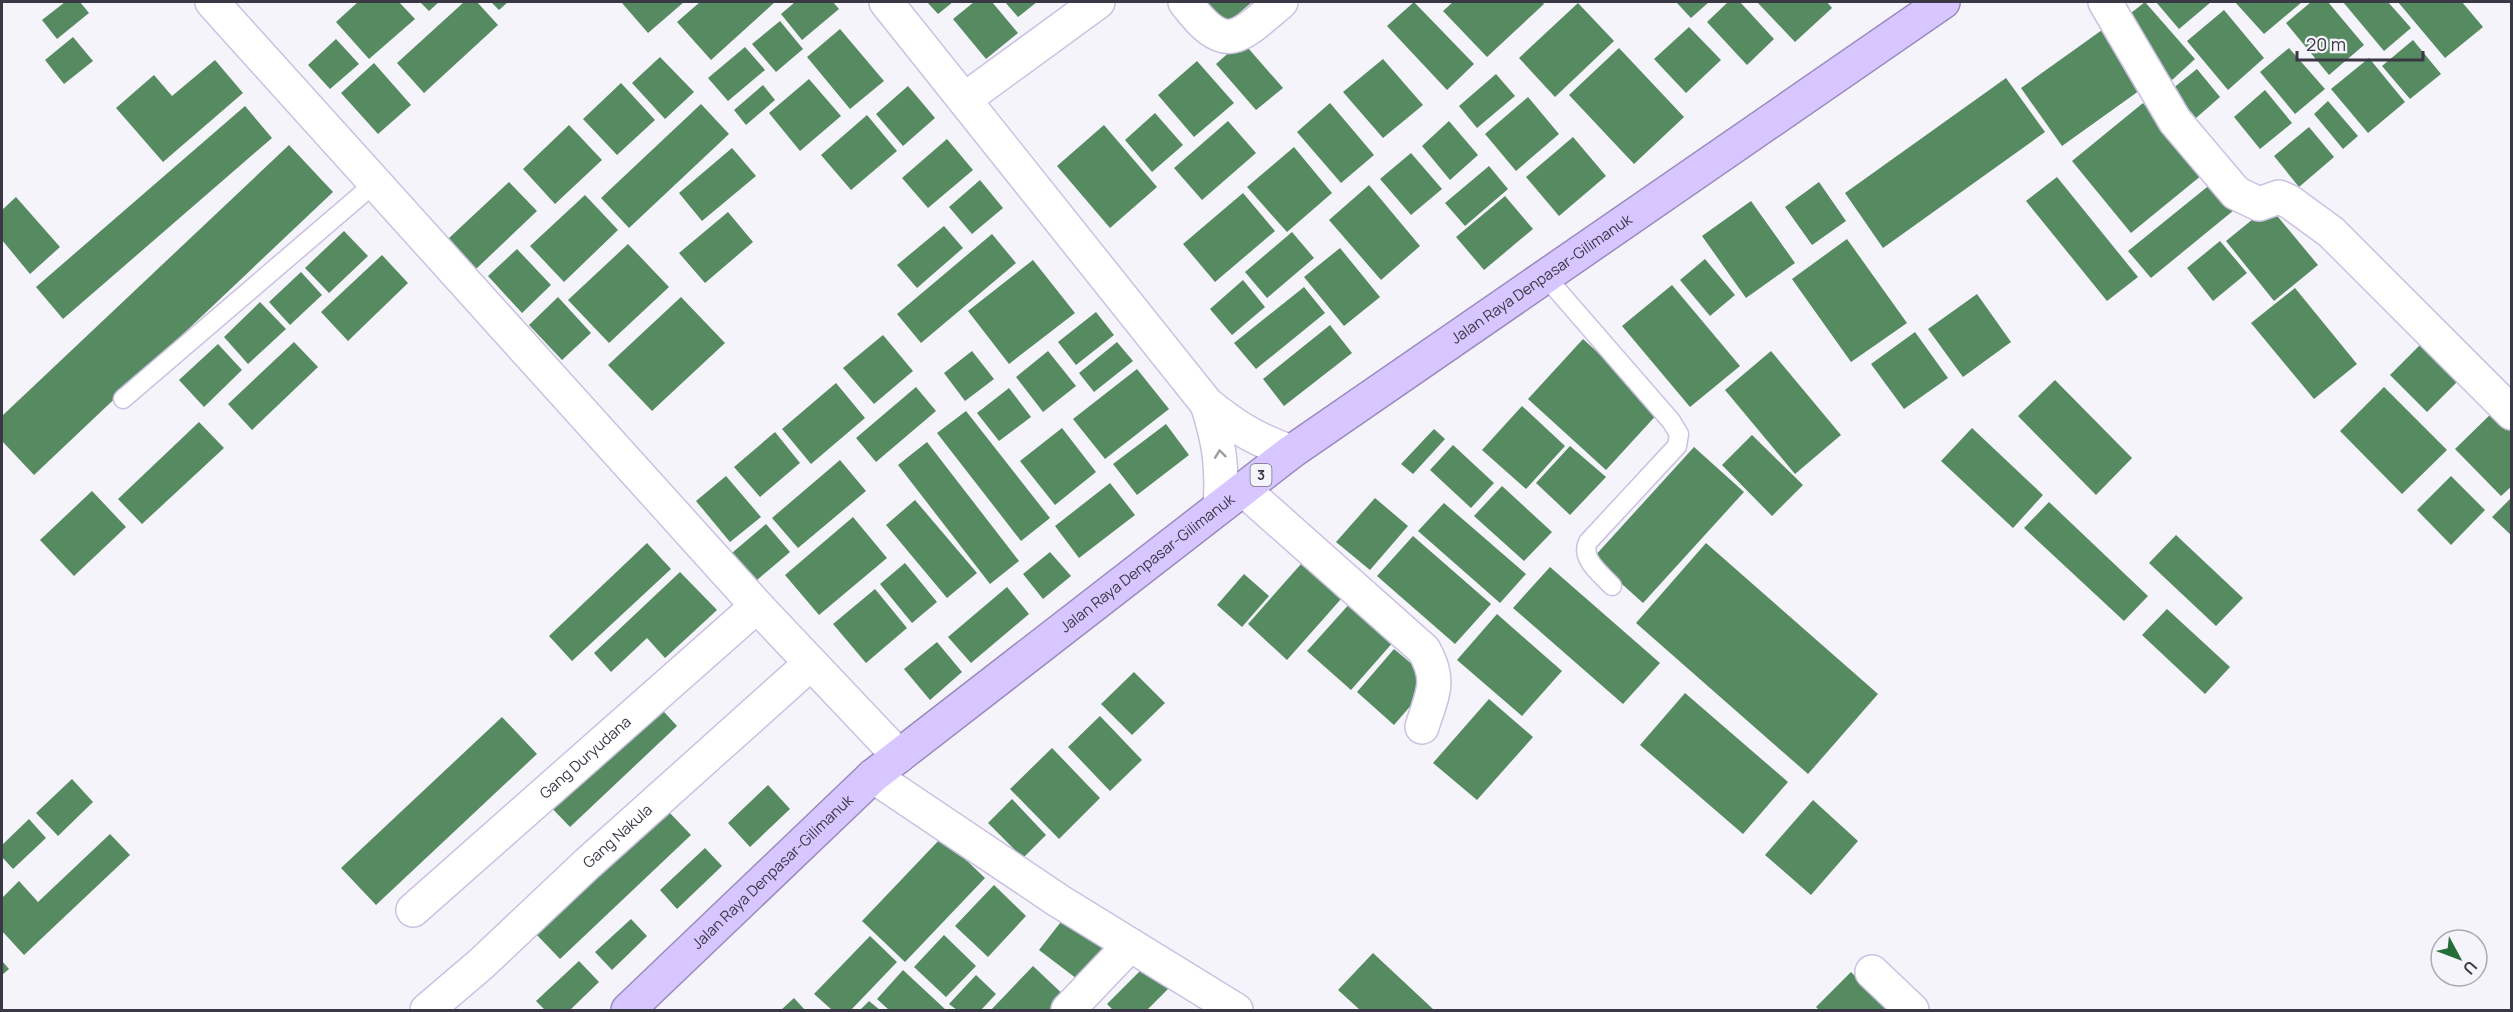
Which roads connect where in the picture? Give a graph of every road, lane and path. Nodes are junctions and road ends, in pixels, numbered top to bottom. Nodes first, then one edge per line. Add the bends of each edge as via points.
1 (212, 2) edge
2 (886, 2) edge
3 (1098, 2) edge
4 (1185, 2) edge
5 (1281, 2) edge
6 (1943, 2) edge
7 (2104, 2) edge
8 (965, 99) junction
9 (375, 183) junction
10 (1545, 276) junction
11 (123, 399) dead end
12 (1207, 404) junction
13 (2511, 413) edge
14 (1291, 452) junction
15 (1231, 498) junction
16 (1612, 586) dead end
17 (757, 606) junction
18 (810, 664) junction
19 (1422, 727) dead end
20 (899, 756) junction
21 (873, 776) junction
22 (413, 910) dead end
23 (1130, 945) junction
24 (1872, 972) dead end
25 (427, 1011) edge
26 (628, 1011) edge
27 (1068, 1011) edge
28 (1236, 1011) edge
29 (1912, 1011) edge

1 - 9 street
2 - 8 street
3 - 8 street
4 - 5 street via 1214,34 1227,38 1243,34
6 - 10 highway, Jalan Raya Denpasar-Gilimanuk / 3
7 - 13 street via 2175,121 2236,193 2259,204 2279,197 2331,232
8 - 12 street
9 - 11 lane
9 - 17 street
10 - 14 highway, Jalan Raya Denpasar-Gilimanuk / 3
10 - 16 lane via 1679,434 1677,446 1588,542 1586,556
12 - 14 street via 1238,428
15 -> 12 street
14 - 15 highway, Jalan Raya Denpasar-Gilimanuk / 3
15 - 19 street via 1424,650 1434,668 1435,686
15 - 20 highway, Jalan Raya Denpasar-Gilimanuk / 3
17 - 18 street
17 - 22 street, Gang Duryudana
18 - 20 street
18 - 25 street, Gang Nakula
20 - 21 highway, Jalan Raya Denpasar-Gilimanuk / 3
21 - 23 street
21 - 26 highway, Jalan Raya Denpasar-Gilimanuk / 3
23 - 27 street
23 - 28 street
24 - 29 street

